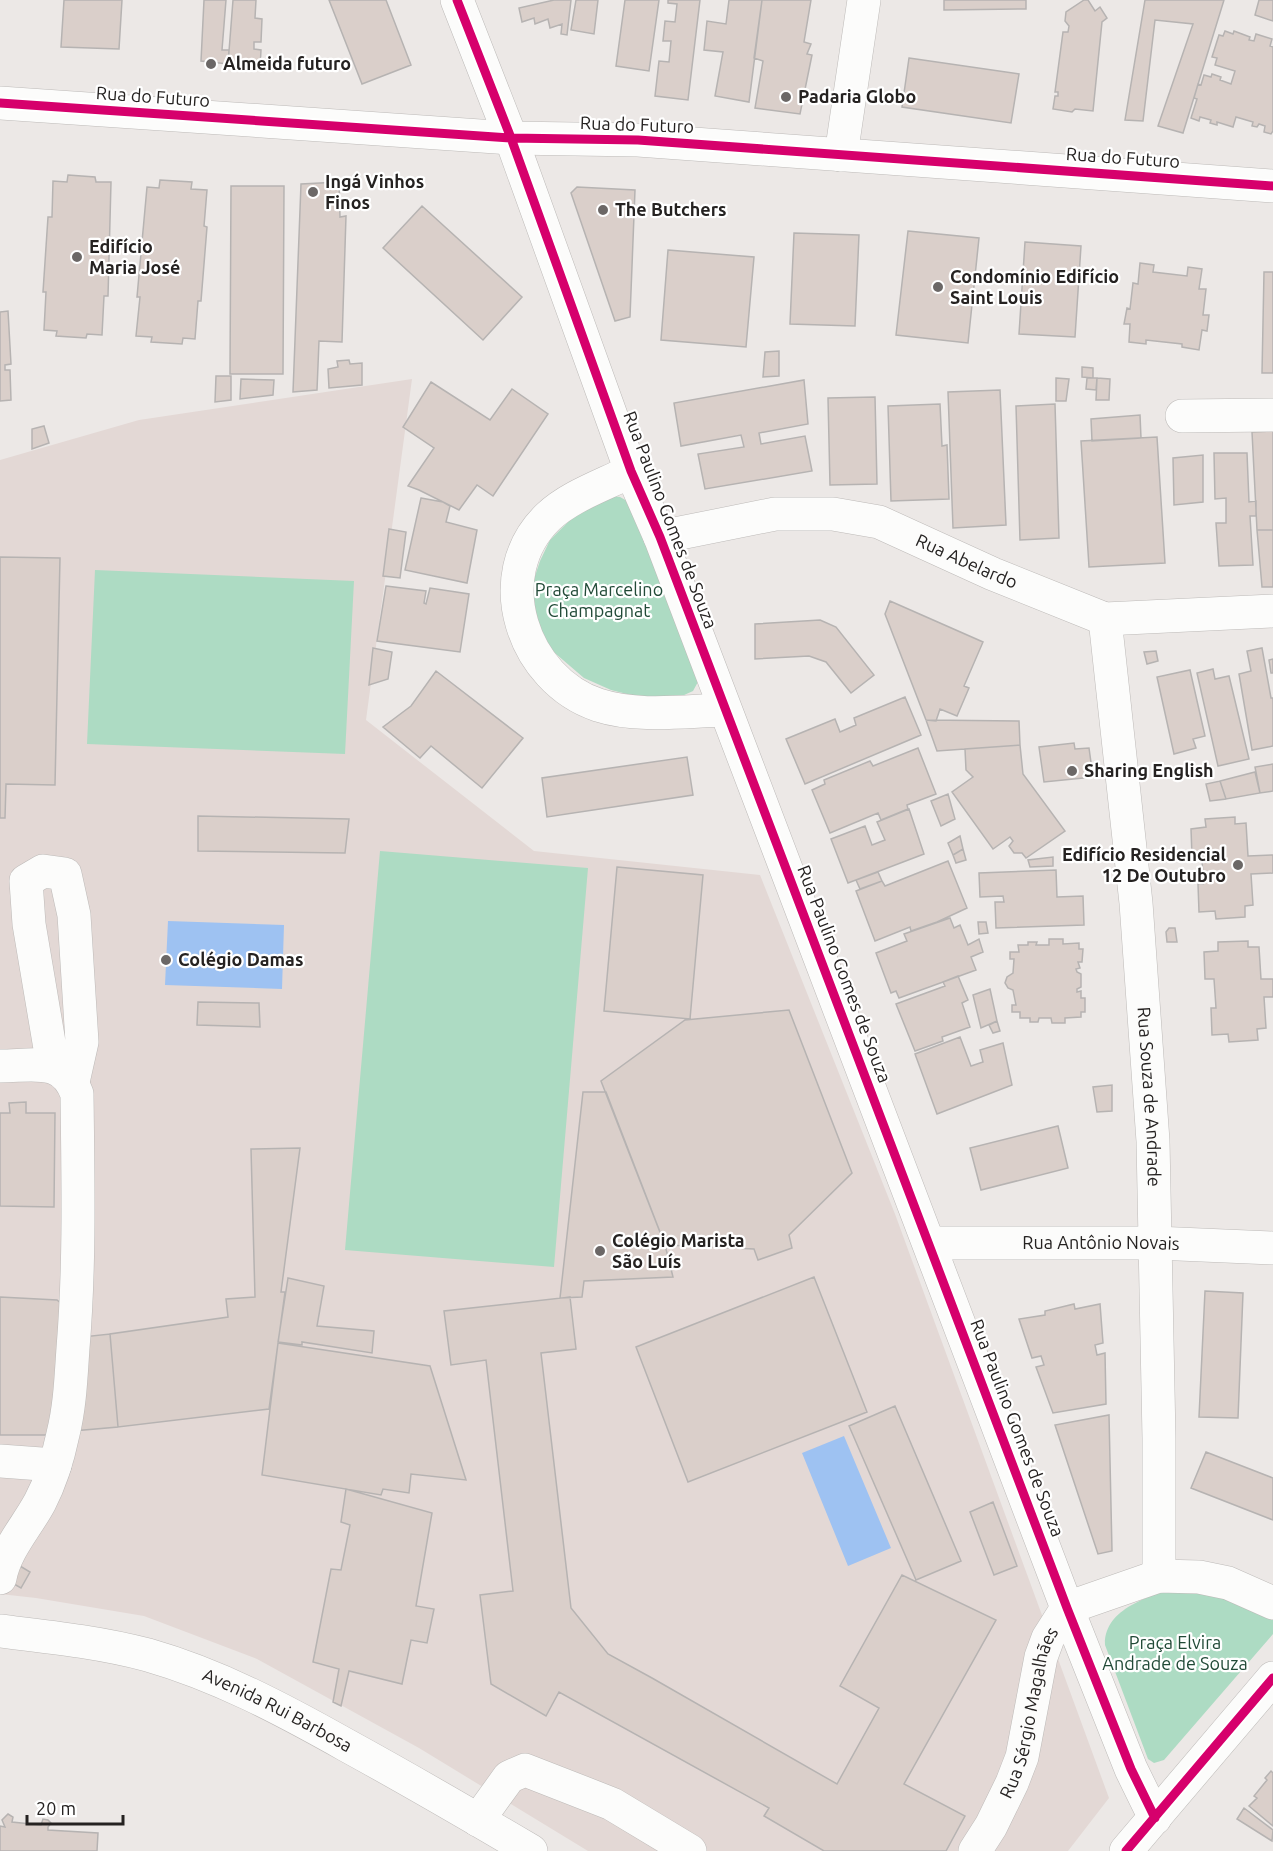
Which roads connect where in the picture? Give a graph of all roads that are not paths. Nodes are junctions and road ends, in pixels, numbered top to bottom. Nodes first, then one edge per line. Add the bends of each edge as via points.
1 (457, 0) edge
2 (864, 0) edge
3 (0, 103) edge
4 (511, 138) junction
5 (841, 155) junction
6 (1273, 186) edge
7 (1273, 415) edge
8 (1182, 416) dead end
9 (631, 471) junction
10 (660, 537) junction
11 (1273, 611) edge
12 (1105, 619) junction
13 (725, 710) junction
14 (0, 1066) edge
15 (63, 1074) junction
16 (930, 1243) junction
17 (1155, 1243) junction
18 (1273, 1248) edge
19 (0, 1461) edge
20 (55, 1465) junction
21 (3, 1560) edge
22 (1159, 1576) junction
23 (1273, 1603) edge
24 (1067, 1608) junction
25 (0, 1630) edge
26 (1273, 1678) edge
27 (1155, 1818) junction
28 (478, 1820) junction
29 (531, 1851) edge
30 (690, 1851) edge
31 (975, 1851) edge
32 (1126, 1851) edge

1 - 4 street, Rua Paulino Gomes de Souza
2 - 5 street
3 - 4 street, Rua do Futuro
4 - 5 street, Rua do Futuro via 638,140
4 - 9 street, Rua Paulino Gomes de Souza
5 - 6 street, Rua do Futuro
7 - 8 street
9 - 10 street, Rua Paulino Gomes de Souza
9 - 13 street via 570,501 548,517 532,539 516,586 519,616 531,649 576,696 599,706 622,711
10 - 12 street, Rua Abelardo via 775,514 833,514 879,522
10 - 13 street, Rua Paulino Gomes de Souza
11 - 12 street, Rua Abelardo
12 - 17 street, Rua Souza de Andrade via 1136,903 1153,1141
13 - 16 street, Rua Paulino Gomes de Souza
14 - 15 street
15 - 15 street via 29,924 26,881 43,871 65,874 74,915 82,1042
15 - 20 street via 78,1094 76,1320 64,1431
16 - 17 street, Rua Antônio Novais
16 - 24 street, Rua Paulino Gomes de Souza
17 - 18 street, Rua Antônio Novais
17 - 22 street, Rua Souza de Andrade
19 - 20 street
20 - 21 street via 40,1502
22 - 23 street, Rua Sérgio Magalhães via 1199,1577 1228,1583
22 - 24 street, Rua Sérgio Magalhães
24 - 27 street, Rua Paulino Gomes de Souza via 1131,1769
24 - 31 street, Rua Sérgio Magalhães via 1041,1657 1022,1757 992,1826
25 - 28 street, Avenida Rui Barbosa via 92,1642 149,1656 230,1684
26 - 27 street
27 - 32 street
28 - 29 street, Avenida Rui Barbosa
28 - 30 street via 509,1777 525,1770 612,1804

